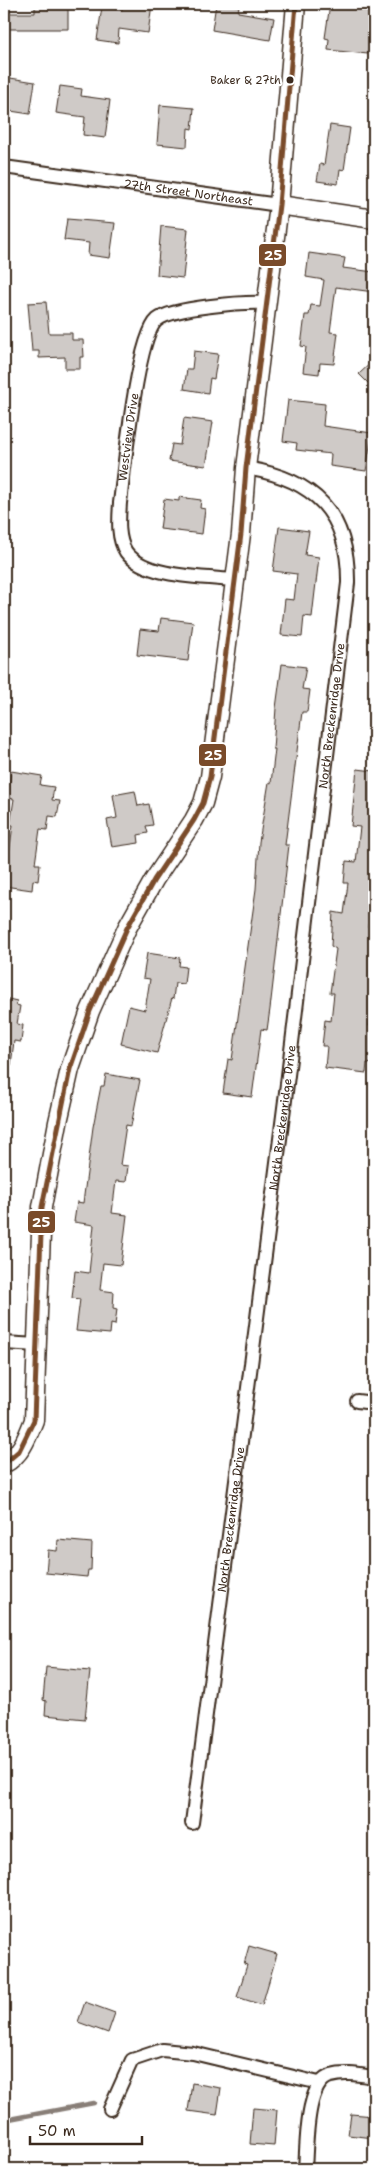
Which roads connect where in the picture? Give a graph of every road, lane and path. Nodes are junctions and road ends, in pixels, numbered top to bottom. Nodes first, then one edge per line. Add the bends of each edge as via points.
1 (296, 4) edge
2 (4, 167) edge
3 (278, 205) junction
4 (374, 218) edge
5 (265, 303) junction
6 (246, 468) junction
7 (235, 580) junction
8 (4, 1343) edge
9 (37, 1345) junction
10 (357, 1401) dead end
11 (374, 1403) edge
12 (4, 1464) edge
13 (192, 1823) dead end
14 (374, 2077) edge
15 (319, 2083) junction
16 (110, 2109) dead end
17 (305, 2169) edge

1 - 3 main road
2 - 3 street, 27th Street Northeast
3 - 4 main road, 27th Street Northeast
3 - 5 main road
5 - 6 main road
5 - 7 street, Westview Drive via 230,303 168,314 157,320 148,332 140,360 120,503 118,524 121,538 126,551 136,562 155,571
6 - 7 main road
6 - 13 street, North Breckenridge Drive via 286,478 312,492 331,511 349,559 285,1100
7 - 9 main road via 210,777 203,803 127,928 90,1011 70,1069 42,1208
8 - 9 street
9 - 12 main road via 34,1420 25,1444
10 - 11 street
14 - 15 street via 346,2074 329,2076
15 - 16 street via 193,2053 162,2050 132,2060
15 - 17 street via 311,2100

